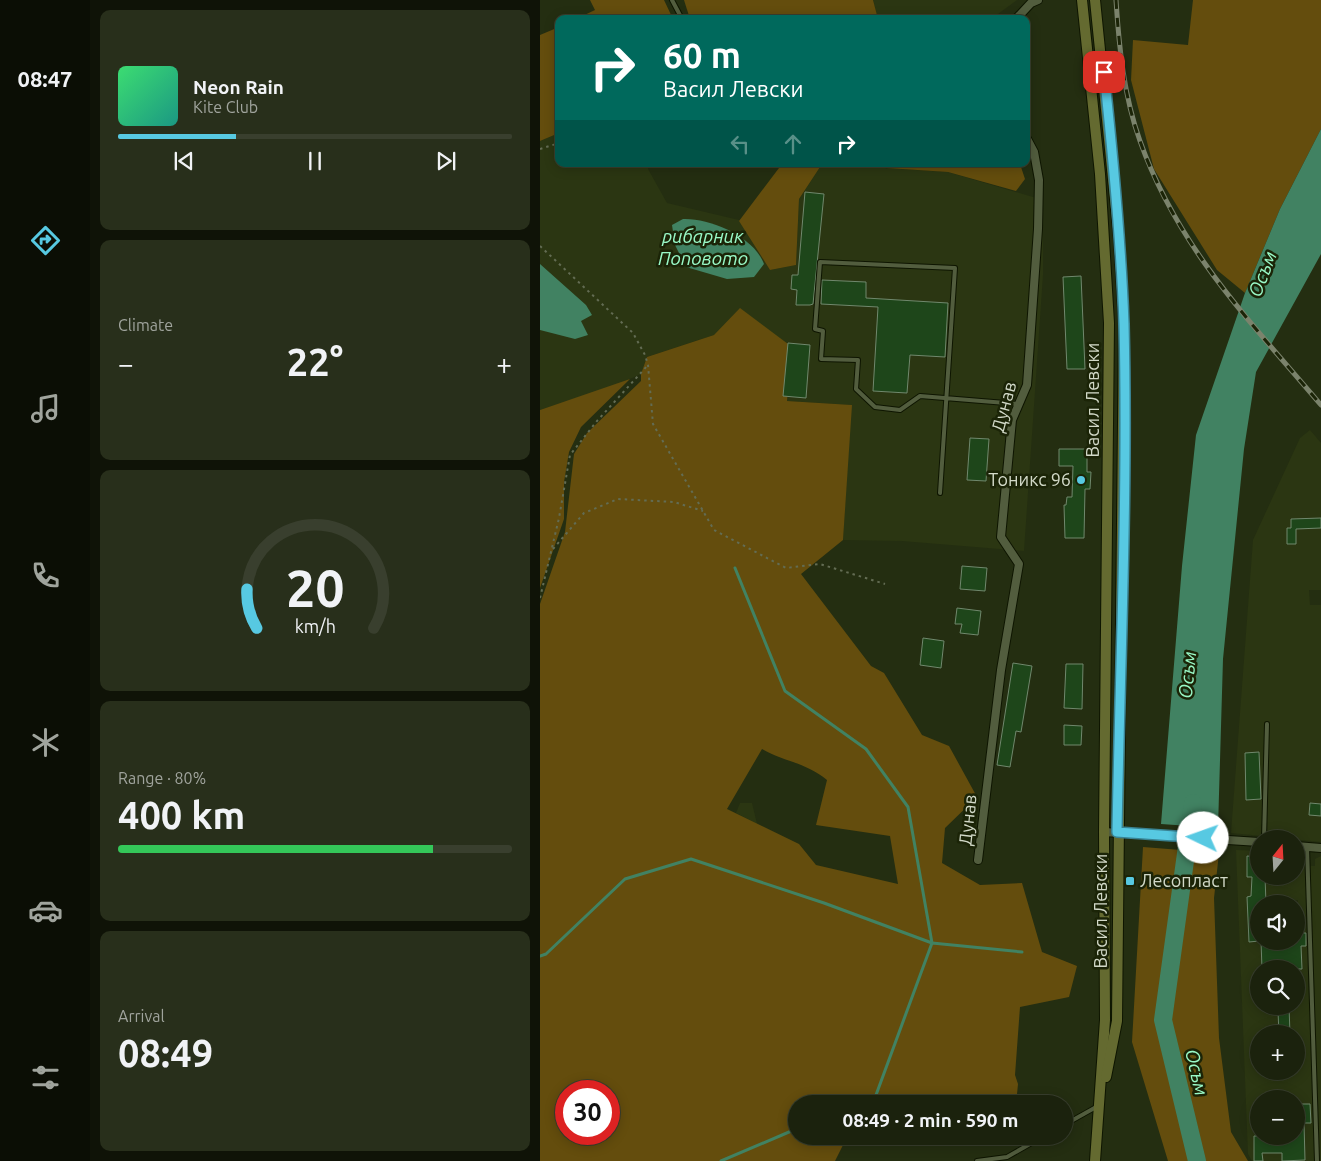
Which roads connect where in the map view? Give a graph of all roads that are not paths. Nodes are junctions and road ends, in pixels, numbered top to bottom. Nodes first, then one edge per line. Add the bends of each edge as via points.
1 (672, 0) edge
2 (1038, 0) edge
3 (1082, 0) edge
4 (1096, 0) edge
5 (680, 15) edge
6 (1020, 15) edge
7 (1030, 144) edge
8 (947, 398) junction
9 (1019, 404) junction
10 (940, 493) dead end
11 (1267, 724) dead end
12 (1264, 830) edge
13 (1104, 832) junction
14 (1117, 832) junction
15 (1250, 841) edge
16 (1307, 847) joint
17 (1321, 848) edge
18 (978, 860) dead end
19 (1098, 1106) junction
20 (1073, 1120) edge
21 (1096, 1132) junction
22 (1028, 1145) edge
23 (977, 1161) edge
24 (1095, 1161) edge
25 (1317, 1161) edge

1 - 5 lane
2 - 6 street
3 - 13 main road, Васил Левски via 1100,174 1110,323
4 - 14 main road, Васил Левски via 1120,238 1124,324
7 - 9 street, Дунав via 1039,180 1038,229 1027,384
8 - 8 lane via 955,268 820,262 815,329 823,331 821,359 858,360 856,389 875,407 900,410 920,396
8 - 9 lane
8 - 10 lane
9 - 18 street, Дунав via 1012,420 1001,537 1018,564 1001,670
11 - 12 lane
13 - 14 street
13 - 19 main road, Васил Левски via 1105,1020
14 - 15 street
14 - 21 main road, Васил Левски via 1117,1021
16 - 17 street
16 - 25 lane
19 - 20 lane
19 - 21 main road, Васил Левски
21 - 24 main road, Васил Левски
22 - 23 lane via 1007,1157

